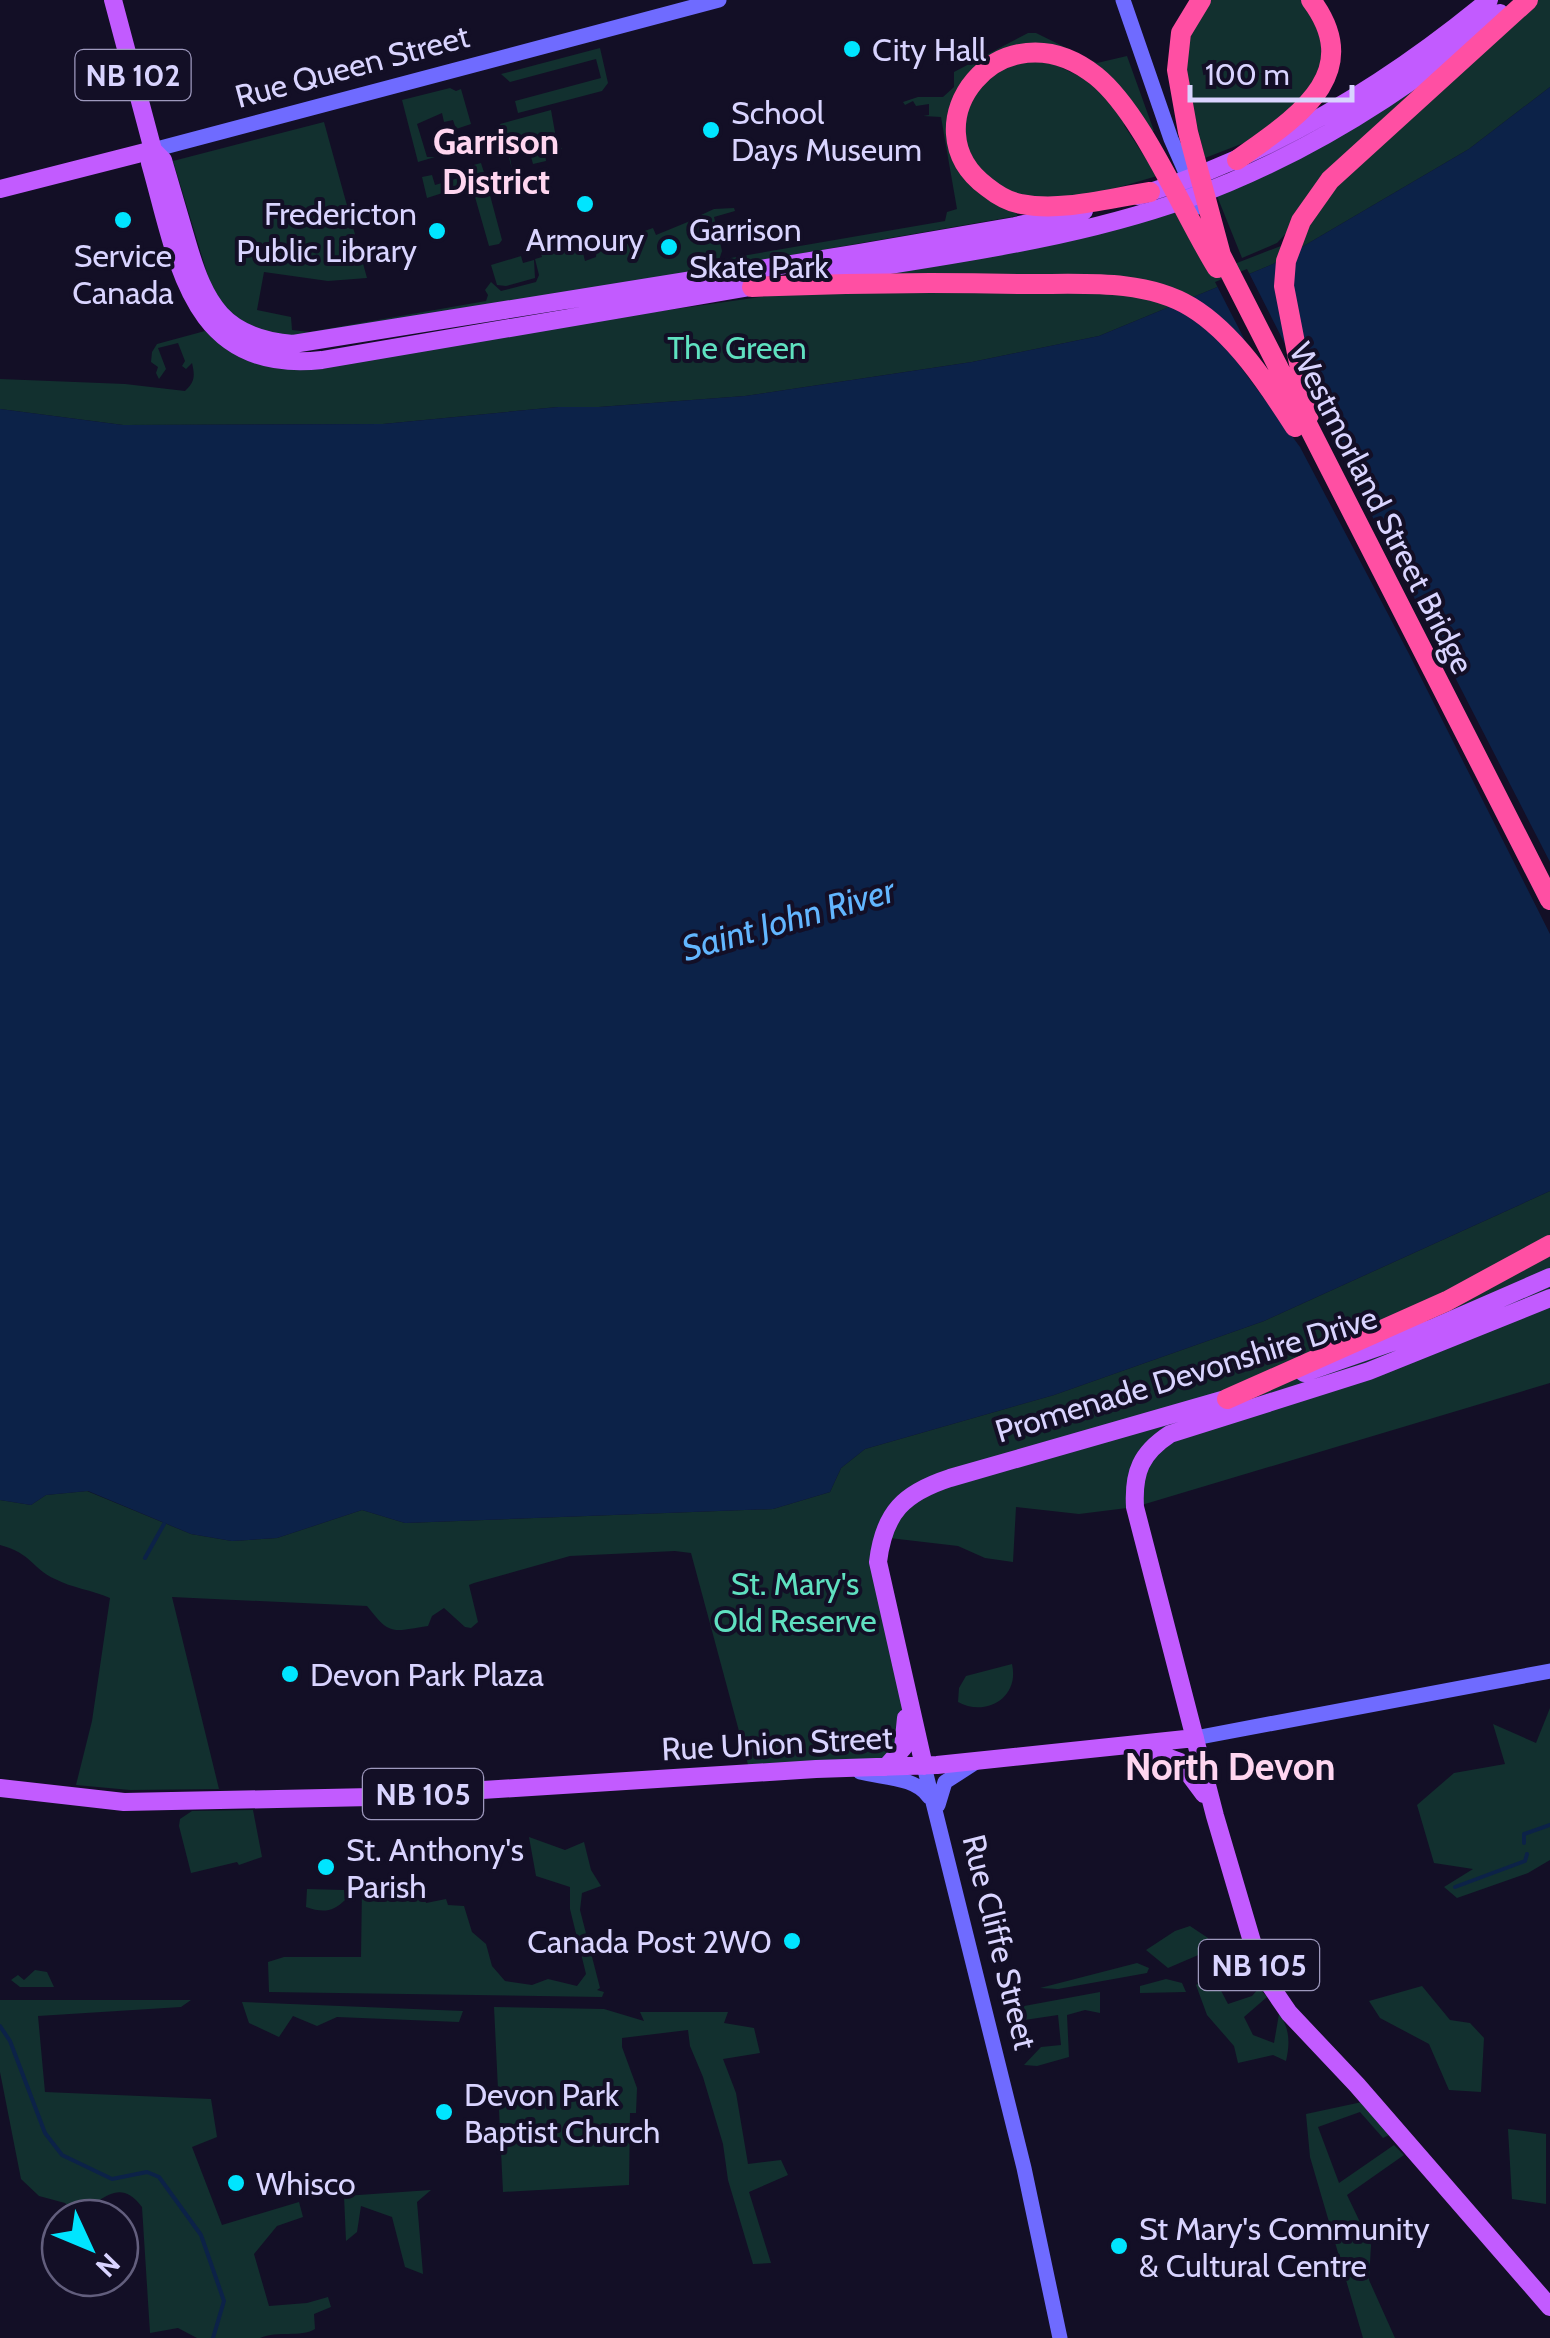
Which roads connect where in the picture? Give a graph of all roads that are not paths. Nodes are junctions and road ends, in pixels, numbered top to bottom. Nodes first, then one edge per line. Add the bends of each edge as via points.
1 (113, 0) edge
2 (719, 0) edge
3 (1123, 0) edge
4 (1201, 0) edge
5 (1311, 0) edge
6 (1489, 0) edge
7 (1516, 0) edge
8 (1528, 0) edge
9 (1179, 136) junction
10 (152, 150) junction
11 (1237, 160) junction
12 (107, 162) junction
13 (155, 181) junction
14 (0, 189) edge
15 (1150, 192) junction
16 (752, 287) junction
17 (1256, 328) junction
18 (1312, 437) junction
19 (1326, 464) junction
20 (1550, 900) edge
21 (1550, 1245) edge
22 (1550, 1278) edge
23 (1550, 1298) edge
24 (1227, 1399) junction
25 (878, 1562) joint
26 (1550, 1671) edge
27 (906, 1687) junction
28 (1195, 1738) junction
29 (1134, 1746) junction
30 (976, 1762) junction
31 (924, 1766) junction
32 (886, 1767) junction
33 (847, 1768) junction
34 (0, 1788) edge
35 (937, 1809) junction
36 (1215, 1816) junction
37 (1550, 2307) edge
38 (1060, 2338) edge

1 - 10 main road, NB 102
2 - 10 main road, Rue Queen Street
3 - 9 main road
4 - 9 highway, Westmorland Street Bridge via 1178,51
5 - 11 highway via 1331,49 1320,90 1294,120
6 - 11 main road, NB 102 via 1370,90
7 - 16 main road, NB 102 via 1384,102 1280,159 1186,199 1080,230
8 - 18 highway via 1314,198 1293,238 1286,312
9 - 17 highway, Westmorland Street Bridge
10 - 12 main road, Rue Queen Street
10 - 13 main road, NB 102
10 - 15 main road, NB 102 via 163,160 198,281 212,306 254,338 293,344 1015,226
11 - 15 main road, NB 102
12 - 13 main road
12 - 14 main road, Rue Queen Street
13 - 16 main road, NB 102 via 180,275 197,309 223,337 272,360 322,360
15 - 17 highway via 1062,205 1006,199 969,169 958,140 960,106 973,81 997,60 1031,50 1066,57 1096,76 1148,147
16 - 19 highway via 1055,284 1146,290 1189,306 1222,332
17 - 18 highway, Westmorland Street Bridge
18 - 19 highway, Westmorland Street Bridge
19 - 20 highway, Westmorland Street Bridge
21 - 24 highway via 1447,1301
22 - 24 main road, Promenade Devonshire Drive via 1433,1328
23 - 28 main road, Promenade Devonshire Drive via 1152,1446 1134,1488
24 - 25 main road, Promenade Devonshire Drive via 925,1486 890,1517
25 - 27 main road, Rue Cliffe Street
26 - 28 main road, Rue Union Street
27 - 31 main road, Rue Cliffe Street
27 - 32 main road via 903,1748
28 - 29 main road, Rue Union Street / NB 105
28 - 36 main road, NB 105
29 - 30 main road, Rue Union Street / NB 105
29 - 36 main road via 1180,1762
30 - 31 main road, Rue Union Street / NB 105
30 - 35 main road via 944,1782
31 - 32 main road, Rue Union Street / NB 105
31 - 35 main road, Rue Cliffe Street
32 - 33 main road, Rue Union Street / NB 105
33 - 34 main road, Rue Union Street / NB 105 via 372,1797 124,1802
33 - 35 main road via 922,1786
35 - 38 main road, Rue Cliffe Street
36 - 37 main road, NB 105 via 1253,1950 1272,1991

